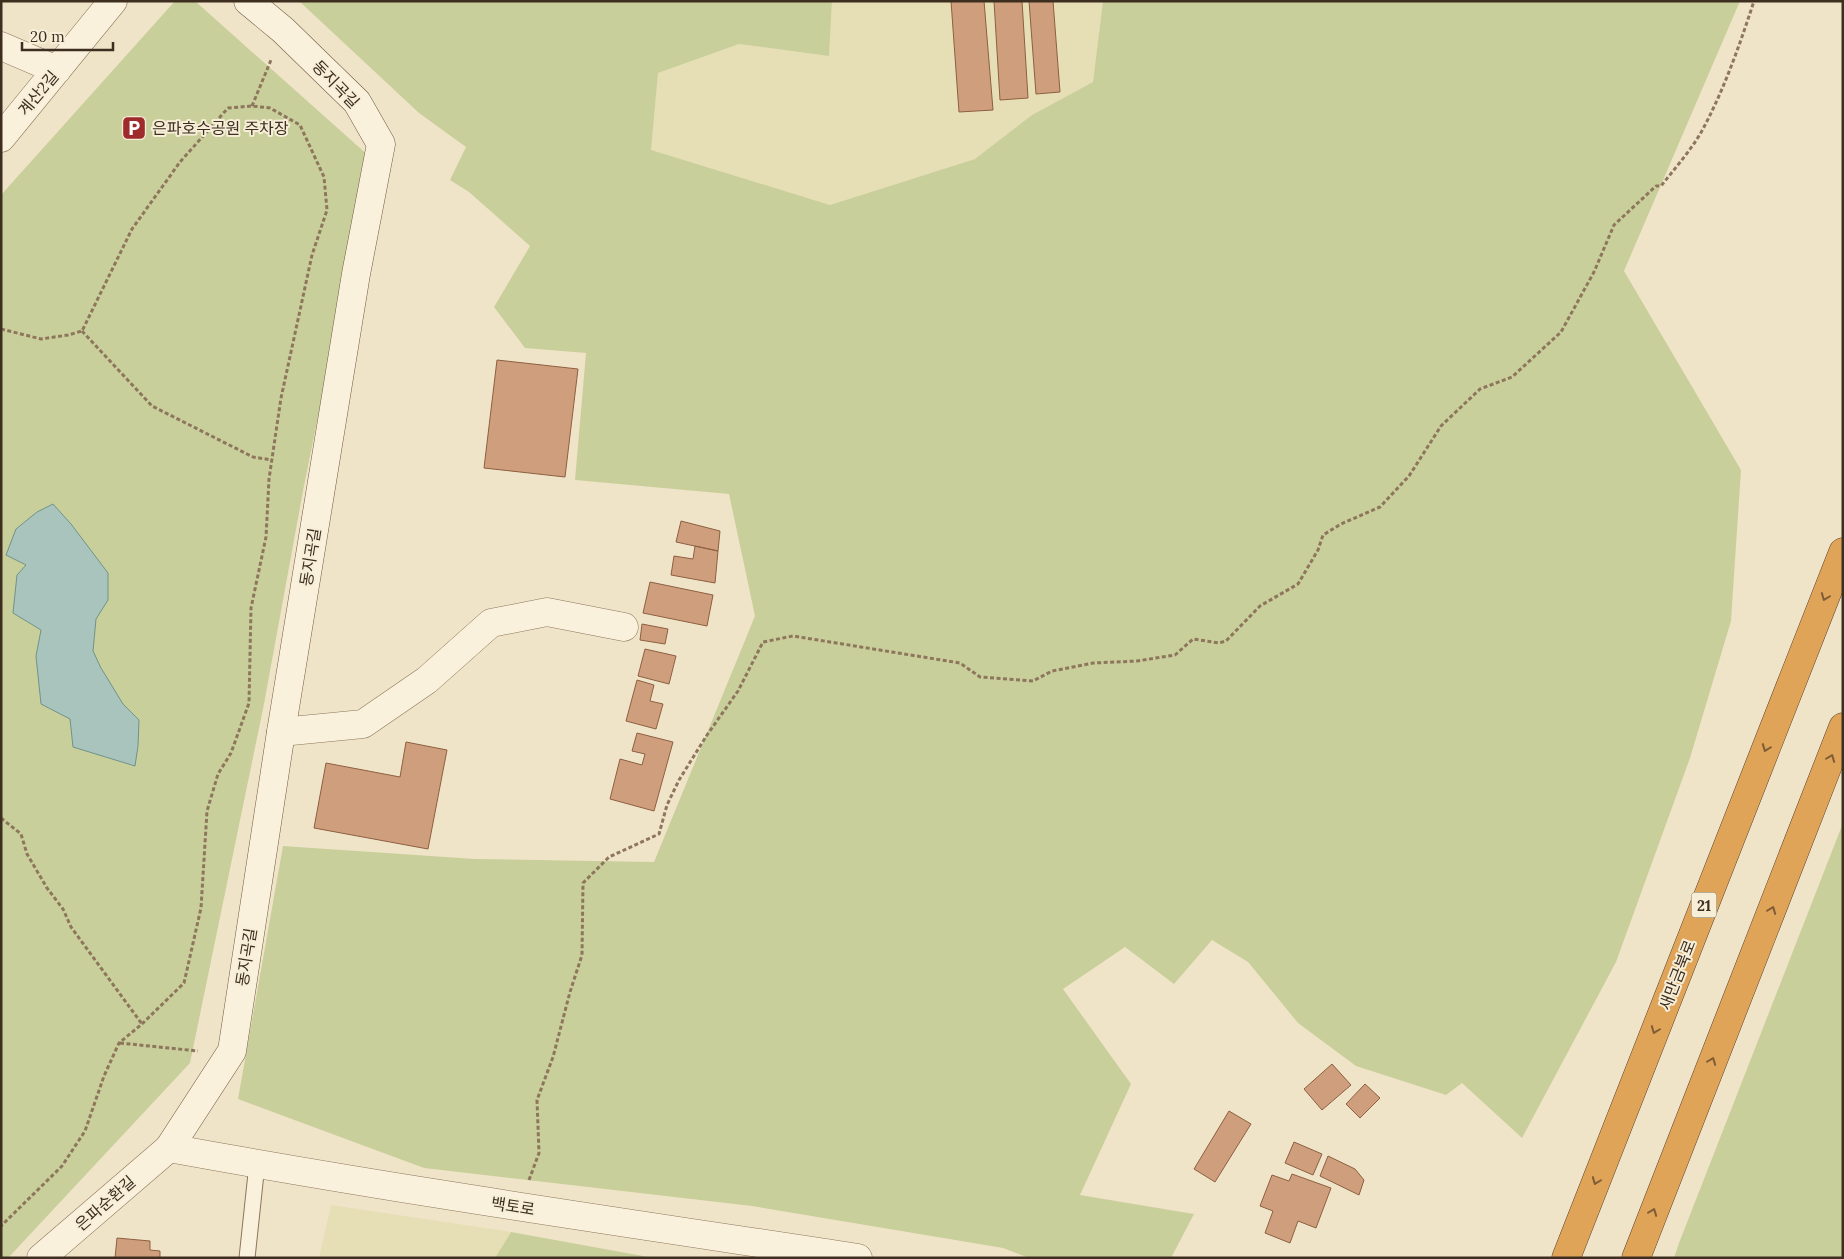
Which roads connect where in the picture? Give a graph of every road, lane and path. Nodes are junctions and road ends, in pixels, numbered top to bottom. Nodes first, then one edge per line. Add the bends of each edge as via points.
1 (113, 1) edge
2 (248, 1) edge
3 (1754, 1) edge
4 (283, 30) junction
5 (1, 46) edge
6 (57, 70) junction
7 (252, 106) junction
8 (1, 138) edge
9 (1, 329) edge
10 (82, 331) junction
11 (272, 460) junction
12 (1843, 552) edge
13 (624, 627) dead end
14 (1843, 727) edge
15 (281, 732) junction
16 (1, 818) edge
17 (142, 1024) junction
18 (119, 1043) junction
19 (232, 1051) junction
20 (169, 1148) junction
21 (257, 1164) junction
22 (528, 1208) junction
23 (1, 1226) edge
24 (41, 1258) edge
25 (247, 1258) edge
26 (858, 1258) edge
27 (1566, 1258) edge
28 (1636, 1258) edge

1 - 6 street, 계산2길
2 - 4 street, 동지곡길
3 - 22 path via 1736,57 1704,127 1661,186 1656,186 1614,225 1594,272 1561,332 1512,377 1480,389 1441,426 1409,476 1380,507 1323,535 1298,584 1260,606 1226,642 1193,639 1175,655 1094,663 1052,671 1033,681 980,677 960,663 793,636 763,642 738,691 679,780 667,805 659,834 609,857 583,883 582,955 553,1057 537,1100 539,1152 527,1186
4 - 7 path
4 - 15 street, 동지곡길 via 357,102 381,144 356,274
5 - 6 street
6 - 8 street, 계산2길
7 - 10 path via 228,108 180,162 132,228
7 - 11 path via 270,108 300,125 324,177 326,210 310,264
9 - 10 path via 41,338
10 - 11 path via 152,406 253,457
11 - 17 path via 266,538 251,608 249,702 206,811 201,908 184,983
12 -> 27 highway, 새만금북로 / 21
13 - 15 street via 547,612 491,623 426,680 363,724
28 -> 14 highway
15 - 19 street, 동지곡길
16 - 17 path via 21,834 26,854 63,909 71,927
17 - 18 path
18 - 19 path via 209,1053
18 - 23 path via 85,1131 62,1166
19 - 20 street, 동지곡길
20 - 21 street, 백토로
20 - 24 street, 은파순환길
21 - 22 street, 백토로
21 - 25 lane
22 - 26 street, 백토로

